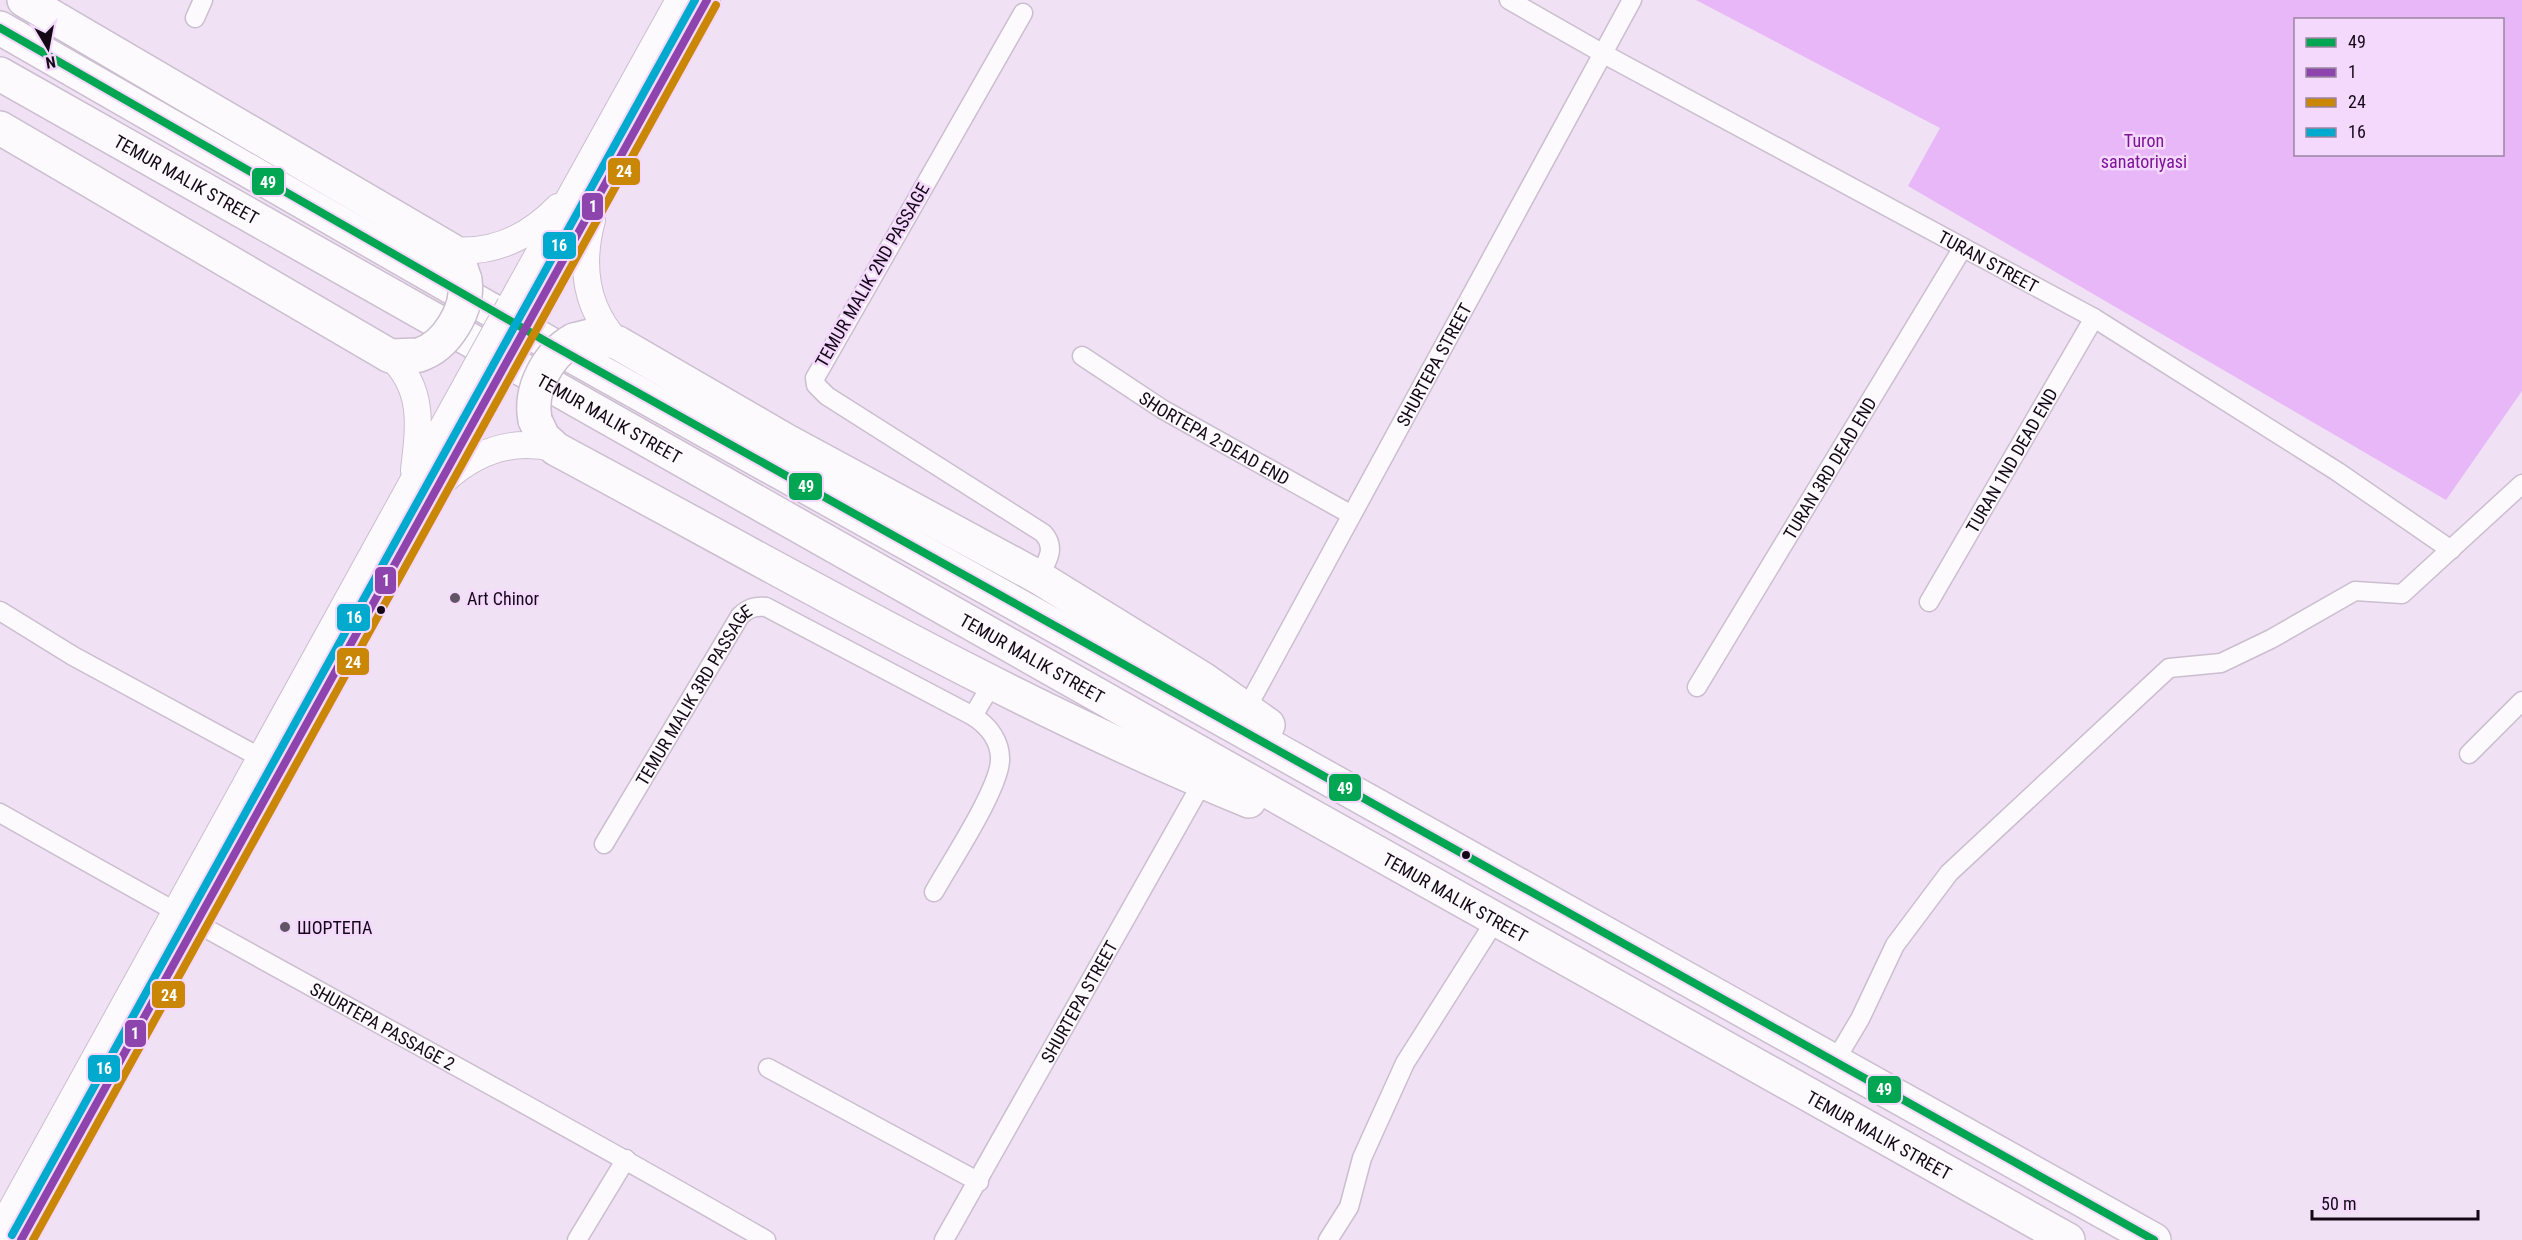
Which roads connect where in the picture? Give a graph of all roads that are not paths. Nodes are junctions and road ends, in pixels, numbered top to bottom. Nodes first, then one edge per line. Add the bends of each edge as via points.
1 (24, 0) edge
2 (203, 0) edge
3 (679, 0) edge
4 (707, 0) edge
5 (1509, 0) edge
6 (1632, 0) edge
7 (1023, 13) dead end
8 (195, 18) dead end
9 (0, 28) edge
10 (1602, 54) junction
11 (0, 74) edge
12 (0, 128) edge
13 (588, 191) junction
14 (1962, 249) junction
15 (451, 250) junction
16 (2094, 318) junction
17 (618, 343) junction
18 (405, 356) junction
19 (1082, 356) dead end
20 (556, 449) junction
21 (2522, 484) edge
22 (423, 488) junction
23 (1350, 514) junction
24 (2451, 550) junction
25 (1038, 577) junction
26 (1929, 602) dead end
27 (0, 611) edge
28 (993, 682) junction
29 (1696, 687) dead end
30 (2522, 701) edge
31 (974, 716) junction
32 (1241, 719) junction
33 (2469, 754) dead end
34 (261, 758) junction
35 (1208, 771) junction
36 (0, 813) edge
37 (604, 844) dead end
38 (934, 892) dead end
39 (186, 918) junction
40 (1494, 921) junction
41 (1835, 1061) junction
42 (768, 1068) dead end
43 (626, 1159) junction
44 (979, 1182) junction
45 (0, 1230) edge
46 (21, 1240) edge
47 (577, 1240) edge
48 (766, 1240) edge
49 (944, 1240) edge
50 (1328, 1240) edge
51 (2068, 1240) edge
52 (2154, 1240) edge

1 - 15 highway
2 - 8 street
3 - 13 main road
4 - 13 main road
5 - 10 street, TURAN STREET
6 - 10 street, SHURTEPA STREET
7 - 25 street, TEMUR MALIK 2ND PASSAGE via 815,378 826,396 1043,533 1051,551
9 - 32 highway, TEMUR MALIK STREET via 548,342
10 - 14 street, TURAN STREET
10 - 23 street, SHURTEPA STREET
11 - 35 highway, TEMUR MALIK STREET
12 - 18 highway
13 - 15 main road via 519,237 487,249
13 - 17 main road via 587,284 595,311
13 - 22 main road, bridge
14 - 16 street, TURAN STREET
14 - 29 street, TURAN 3RD DEAD END
15 - 18 highway, bridge via 465,280 456,321 436,346
16 - 24 street, TURAN STREET via 2338,472
16 - 26 street, TURАN 1ND DEAD END
17 - 20 highway, bridge via 594,335 574,340 555,355 543,375 534,402 535,420 543,437
17 - 25 highway
18 - 22 main road via 407,376 419,408
19 - 23 street, SHORTEPA 2-DEAD END via 1162,409
20 - 22 main road via 523,445 490,451
20 - 28 highway
21 - 24 street
22 - 34 main road
22 - 39 main road
23 - 32 street, SHURTEPA STREET
24 - 41 street via 2402,594 2355,591 2221,663 2169,668 1949,873 1895,945
25 - 32 highway via 1194,673
27 - 34 street via 73,656
28 - 31 street
28 - 35 highway via 1163,765
30 - 33 street
31 - 37 street, TEMUR MALIK 3RD PASSAGE via 766,607 750,608 740,616
31 - 38 street, TEMUR MALIK 3RD PASSAGE via 995,739 998,772
32 - 41 highway, TEMUR MALIK STREET via 1394,815
34 - 39 main road
35 - 40 highway, TEMUR MALIK STREET via 1371,851
35 - 44 street, SHURTEPA STREET
36 - 39 street, SHURTEPA PASSAGE 2
39 - 43 street, SHURTEPA PASSAGE 2
39 - 45 main road
39 - 46 main road
40 - 50 street via 1405,1063 1362,1158 1349,1207
40 - 51 highway, TEMUR MALIK STREET
41 - 52 highway, TEMUR MALIK STREET
42 - 44 street
43 - 47 street
43 - 48 street, SHURTEPA PASSAGE 2
44 - 49 street, SHURTEPA STREET

